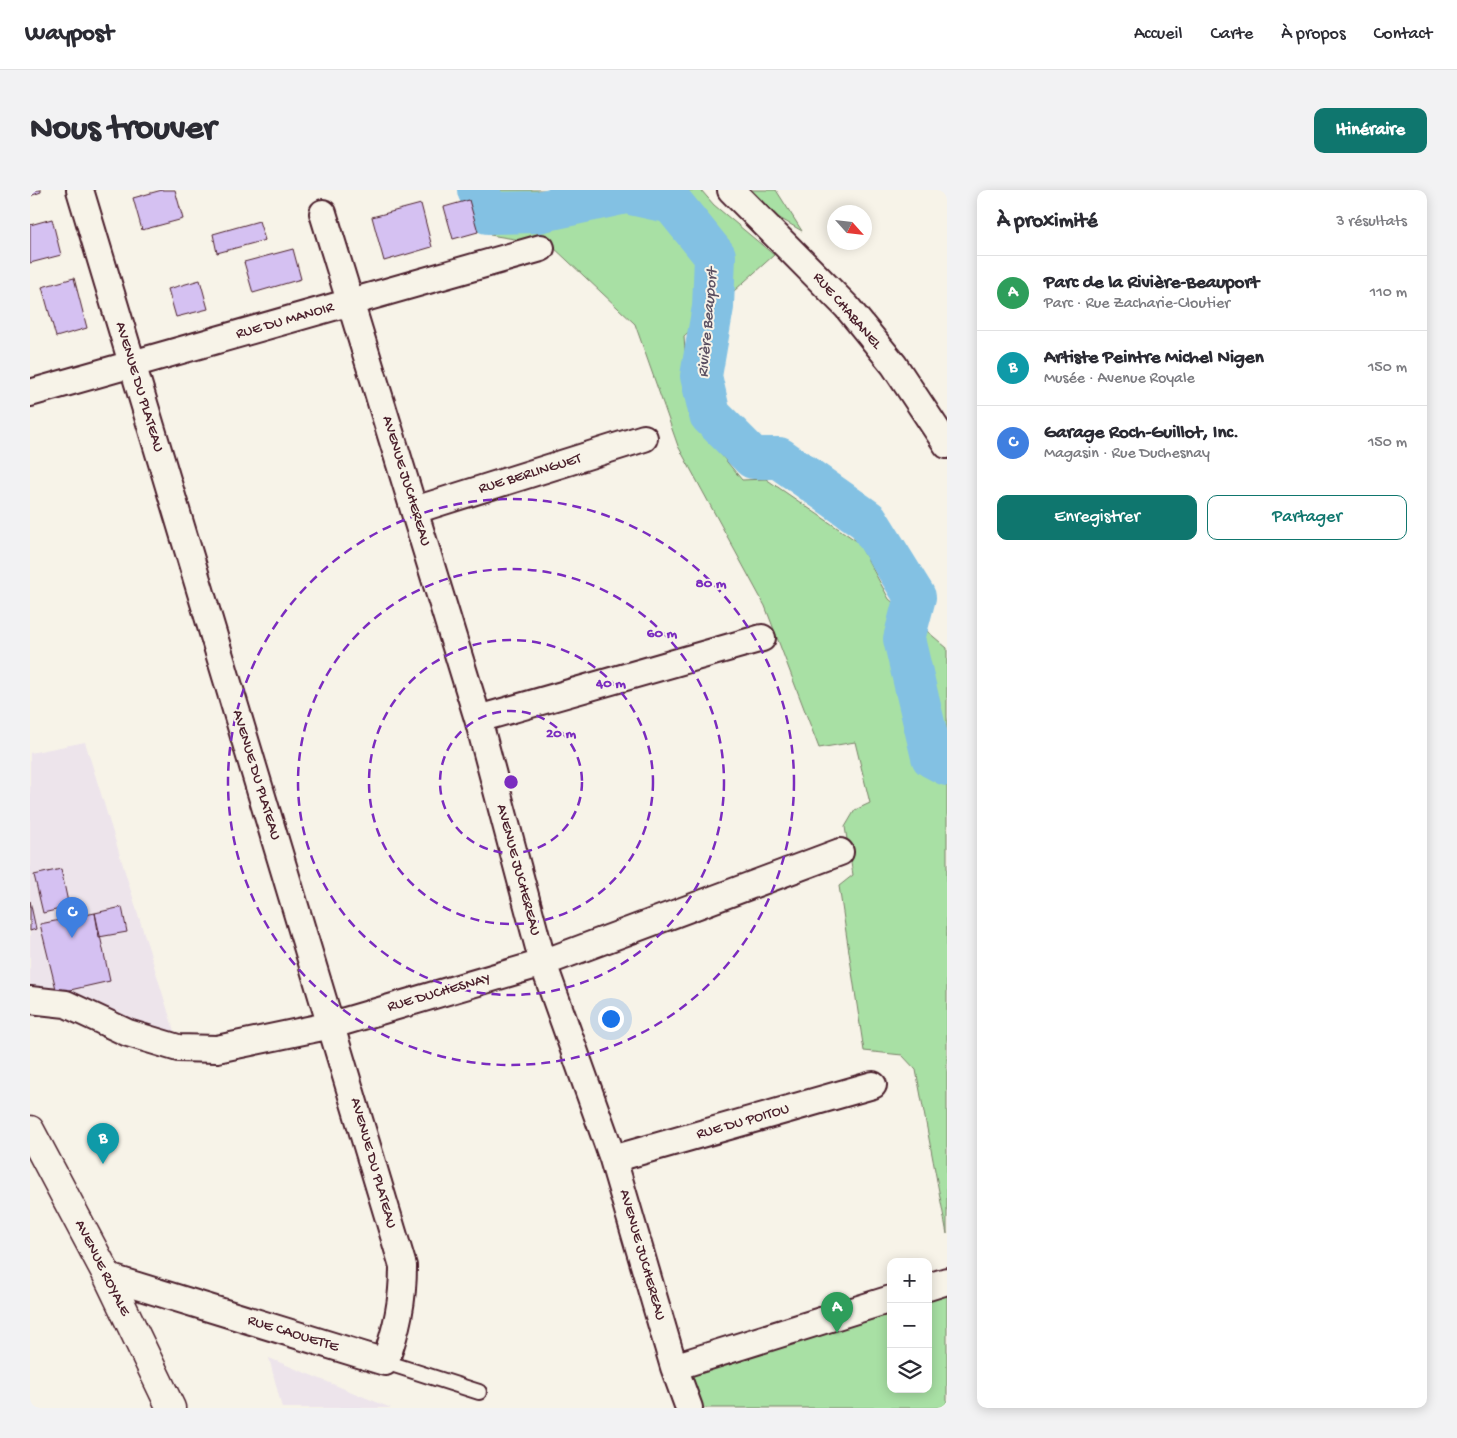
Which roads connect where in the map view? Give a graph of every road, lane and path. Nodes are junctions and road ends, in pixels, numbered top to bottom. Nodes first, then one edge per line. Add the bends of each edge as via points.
1 (80, 190) edge
2 (731, 190) edge
3 (324, 213) dead end
4 (541, 248) dead end
5 (350, 302) junction
6 (132, 365) junction
7 (30, 394) edge
8 (644, 438) dead end
9 (947, 445) edge
10 (415, 510) junction
11 (762, 638) dead end
12 (478, 719) junction
13 (840, 852) dead end
14 (543, 963) junction
15 (30, 1000) edge
16 (332, 1025) junction
17 (873, 1085) dead end
18 (30, 1130) edge
19 (613, 1159) junction
20 (108, 1277) junction
21 (947, 1281) edge
22 (932, 1286) edge
23 (887, 1300) edge
24 (385, 1362) junction
25 (674, 1367) junction
26 (479, 1392) dead end
27 (171, 1408) edge
28 (689, 1408) edge

1 - 6 street, AVENUE DU PLATEAU
2 - 9 street, RUE CHABANEL via 847,308 894,365
3 - 5 street, AVENUE JUCHEREAU
4 - 5 street, RUE DU MANOIR
5 - 6 street, RUE DU MANOIR
5 - 10 street, AVENUE JUCHEREAU
6 - 7 street, RUE DU MANOIR
6 - 16 street, AVENUE DU PLATEAU
8 - 10 street, RUE BERLINGUET
10 - 12 street, AVENUE JUCHEREAU
11 - 12 street
12 - 14 street, AVENUE JUCHEREAU
13 - 14 street, RUE DUCHESNAY
14 - 16 street, RUE DUCHESNAY
14 - 19 street, AVENUE JUCHEREAU
15 - 16 street, RUE DUCHESNAY via 66,1004 128,1033 178,1048 217,1049
16 - 24 street, AVENUE DU PLATEAU via 403,1266 398,1323
17 - 19 street, RUE DU POITOU
18 - 20 main road, AVENUE ROYALE
19 - 25 street, AVENUE JUCHEREAU
20 - 24 street, RUE CAOUETTE
20 - 27 main road, AVENUE ROYALE
21 - 22 street
23 - 25 street
24 - 26 lane, RUE CAOUETTE
25 - 28 street, AVENUE JUCHEREAU

